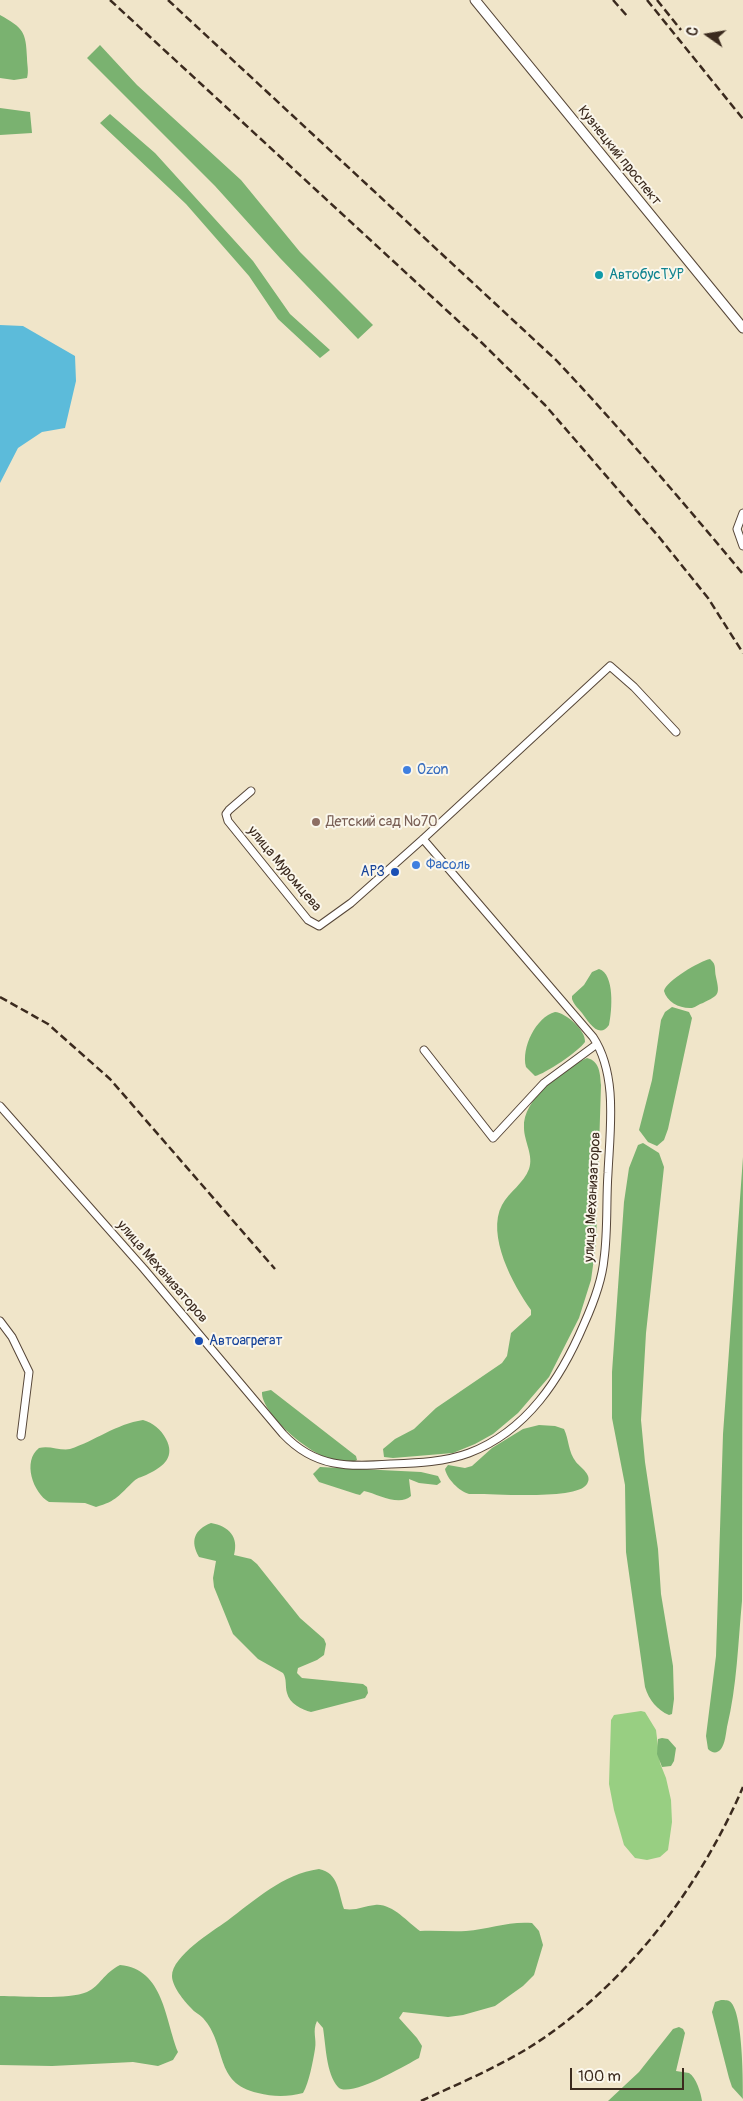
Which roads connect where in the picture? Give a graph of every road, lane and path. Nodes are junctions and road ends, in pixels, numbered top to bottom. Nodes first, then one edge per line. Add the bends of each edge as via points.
1 (475, 0) edge
2 (743, 328) edge
3 (743, 513) edge
4 (743, 546) edge
5 (676, 732) dead end
6 (251, 791) dead end
7 (423, 839) junction
8 (597, 1044) junction
9 (424, 1050) dead end
10 (0, 1106) edge
11 (0, 1322) edge
12 (21, 1436) dead end

1 - 2 street, Кузнецкий проспект
3 - 4 street via 737,529
5 - 7 street, улица Муромцева via 610,666
6 - 7 street, улица Муромцева via 226,814 228,822 319,926
7 - 8 street
8 - 9 street via 544,1083 493,1138
8 - 10 street, улица Механизаторов via 607,1068 610,1131 604,1260 588,1315 557,1379 531,1411 484,1446 457,1457 438,1460 332,1464 313,1457 292,1443
11 - 12 street via 12,1337 28,1372

